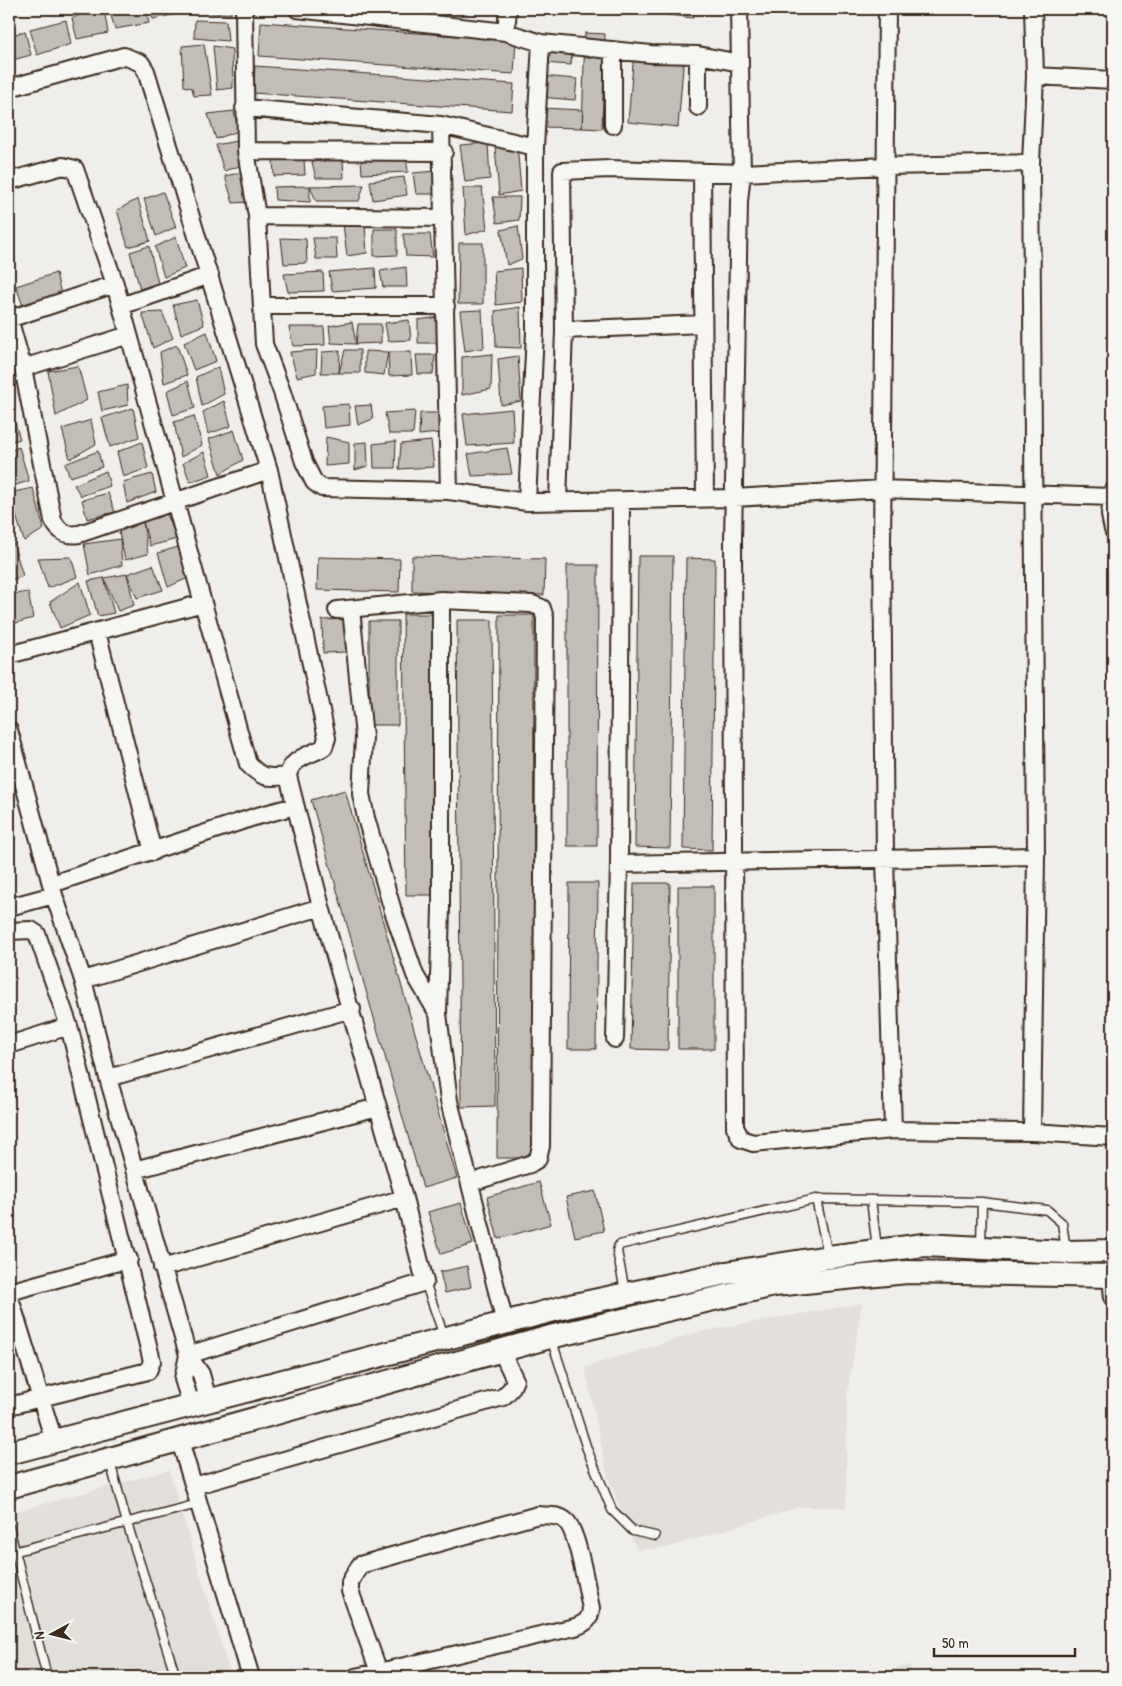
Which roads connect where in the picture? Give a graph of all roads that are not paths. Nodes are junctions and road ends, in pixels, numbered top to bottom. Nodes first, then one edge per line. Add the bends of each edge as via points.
1 (244, 9) edge
2 (298, 9) edge
3 (508, 9) edge
4 (739, 9) edge
5 (887, 9) edge
6 (1033, 9) edge
7 (506, 32) junction
8 (541, 43) junction
9 (613, 50) junction
10 (698, 55) junction
11 (740, 63) junction
12 (1035, 76) junction
13 (1113, 80) edge
14 (9, 88) edge
15 (698, 107) dead end
16 (244, 108) junction
17 (442, 125) junction
18 (613, 125) dead end
19 (534, 147) junction
20 (246, 151) junction
21 (444, 152) junction
22 (1031, 163) junction
23 (886, 166) junction
24 (702, 173) junction
25 (742, 173) junction
26 (9, 181) edge
27 (257, 216) junction
28 (444, 218) junction
29 (210, 275) junction
30 (114, 284) junction
31 (121, 306) junction
32 (263, 306) junction
33 (446, 306) junction
34 (702, 324) junction
35 (10, 327) edge
36 (564, 330) junction
37 (129, 335) junction
38 (23, 368) junction
39 (269, 470) junction
40 (882, 489) junction
41 (449, 491) junction
42 (1033, 494) junction
43 (1112, 494) edge
44 (705, 497) junction
45 (735, 498) junction
46 (174, 501) junction
47 (621, 501) junction
48 (527, 502) junction
49 (558, 502) junction
50 (1113, 530) edge
51 (440, 600) junction
52 (203, 603) junction
53 (97, 632) junction
54 (9, 655) edge
55 (9, 730) edge
56 (288, 776) junction
57 (295, 806) junction
58 (153, 852) junction
59 (1036, 856) junction
60 (885, 859) junction
61 (734, 863) junction
62 (619, 864) junction
63 (53, 890) junction
64 (9, 907) edge
65 (321, 907) junction
66 (9, 931) edge
67 (83, 980) junction
68 (352, 1009) junction
69 (438, 1014) junction
70 (69, 1026) junction
71 (615, 1039) dead end
72 (9, 1045) edge
73 (108, 1078) junction
74 (378, 1107) junction
75 (893, 1130) junction
76 (1032, 1132) junction
77 (1113, 1137) edge
78 (134, 1170) junction
79 (470, 1183) junction
80 (404, 1198) junction
81 (816, 1199) junction
82 (871, 1200) junction
83 (982, 1202) junction
84 (981, 1247) junction
85 (877, 1250) junction
86 (1066, 1252) junction
87 (1113, 1252) edge
88 (828, 1257) junction
89 (129, 1259) junction
90 (162, 1268) junction
91 (425, 1282) junction
92 (1112, 1283) edge
93 (626, 1293) junction
94 (9, 1294) edge
95 (505, 1323) junction
96 (550, 1336) junction
97 (444, 1338) junction
98 (501, 1350) junction
99 (188, 1355) junction
100 (41, 1396) junction
101 (199, 1402) junction
102 (9, 1406) edge
103 (54, 1441) junction
104 (180, 1441) junction
105 (9, 1453) edge
106 (110, 1460) junction
107 (194, 1486) junction
108 (9, 1487) edge
109 (198, 1504) junction
110 (127, 1523) junction
111 (9, 1527) edge
112 (654, 1536) dead end
113 (12, 1552) edge
114 (379, 1675) edge
115 (47, 1677) edge
116 (176, 1677) edge
117 (251, 1677) edge
118 (355, 1677) edge

1 - 16 street
2 - 7 street
3 - 7 street
4 - 11 street
5 - 23 street
6 - 12 street
7 - 8 street
8 - 9 street
8 - 19 street
9 - 10 street
9 - 18 street
10 - 11 street
10 - 15 street
11 - 25 street
12 - 13 street
12 - 22 street
14 - 29 street via 124,56 141,63
16 - 17 street
16 - 20 street
17 - 19 street
17 - 21 street
19 - 48 street via 535,331
20 - 21 street
20 - 27 street
21 - 28 street
22 - 23 street
22 - 42 street
23 - 25 street
23 - 40 street
24 - 25 street
24 - 34 street
24 - 36 street via 610,169 562,171
25 - 45 street
26 - 30 street via 63,166 72,167
27 - 28 street
27 - 32 street
28 - 33 street
29 - 31 street
29 - 39 street
30 - 31 street
30 - 35 street
31 - 37 street
32 - 33 street
32 - 41 street via 264,344 304,462 314,482 322,488
33 - 41 street
34 - 36 street
34 - 44 street
35 - 38 street
36 - 49 street
37 - 38 street
37 - 46 street
38 - 46 street via 53,520 58,529 66,535 79,534
39 - 46 street
39 - 56 street via 327,738 324,747 289,766
40 - 42 street
40 - 45 street
40 - 60 street
41 - 48 street
42 - 43 street
42 - 59 street
43 - 50 street via 1110,515
44 - 45 street
44 - 47 street
45 - 61 street
46 - 52 street
47 - 49 street
47 - 62 street
48 - 49 street
51 - 69 street
51 - 69 street via 344,609 364,737 361,794 366,818 415,975
51 - 79 street via 532,604 542,608 545,618 541,1146 538,1159 530,1164
52 - 53 street
52 - 56 street via 248,764 258,775
53 - 54 street
53 - 58 street
55 - 63 street
56 - 57 street
57 - 58 street
57 - 65 street
58 - 63 street
59 - 60 street
59 - 76 street
60 - 61 street
60 - 75 street
61 - 62 street
61 - 75 street via 737,1133 753,1143
62 - 71 street
63 - 64 street
63 - 67 street
65 - 67 street
65 - 68 street
66 - 70 street via 31,930 36,934
67 - 73 street
68 - 73 street
68 - 74 street
69 - 79 street via 449,1101
70 - 72 street
70 - 89 street
73 - 78 street
74 - 78 street
74 - 80 street
75 - 76 street
76 - 77 street
78 - 90 street
79 - 95 street
80 - 90 street
80 - 91 street
81 - 82 lane
81 - 88 lane
81 - 93 lane via 619,1245 617,1251
82 - 83 lane
82 - 85 lane
83 - 84 lane
83 - 86 lane via 1046,1210 1062,1223
84 - 85 main road via 924,1245
84 - 86 main road
85 - 88 main road
86 - 87 main road
88 - 93 main road
89 - 94 street
89 - 100 street via 151,1368
90 - 99 street
91 - 97 lane
91 - 99 street
92 - 96 main road via 907,1272 774,1284
93 - 95 main road
94 - 100 street
95 - 97 main road
96 - 98 main road
96 - 112 lane via 587,1449 612,1510 634,1531
97 - 101 main road
98 - 104 main road
98 - 107 street via 515,1380 512,1389 503,1397
99 - 101 street via 183,1379
100 - 102 street
100 - 103 street
101 - 103 main road
103 - 105 main road
104 - 106 main road
104 - 107 street
106 - 108 main road
106 - 110 lane
107 - 109 street
109 - 110 lane
109 - 117 street
110 - 113 lane
110 - 116 lane
111 - 113 lane
113 - 115 lane
114 - 114 street via 586,1623 592,1608 575,1538 567,1523 558,1516 538,1515 360,1565 350,1582 350,1591
114 - 118 street

